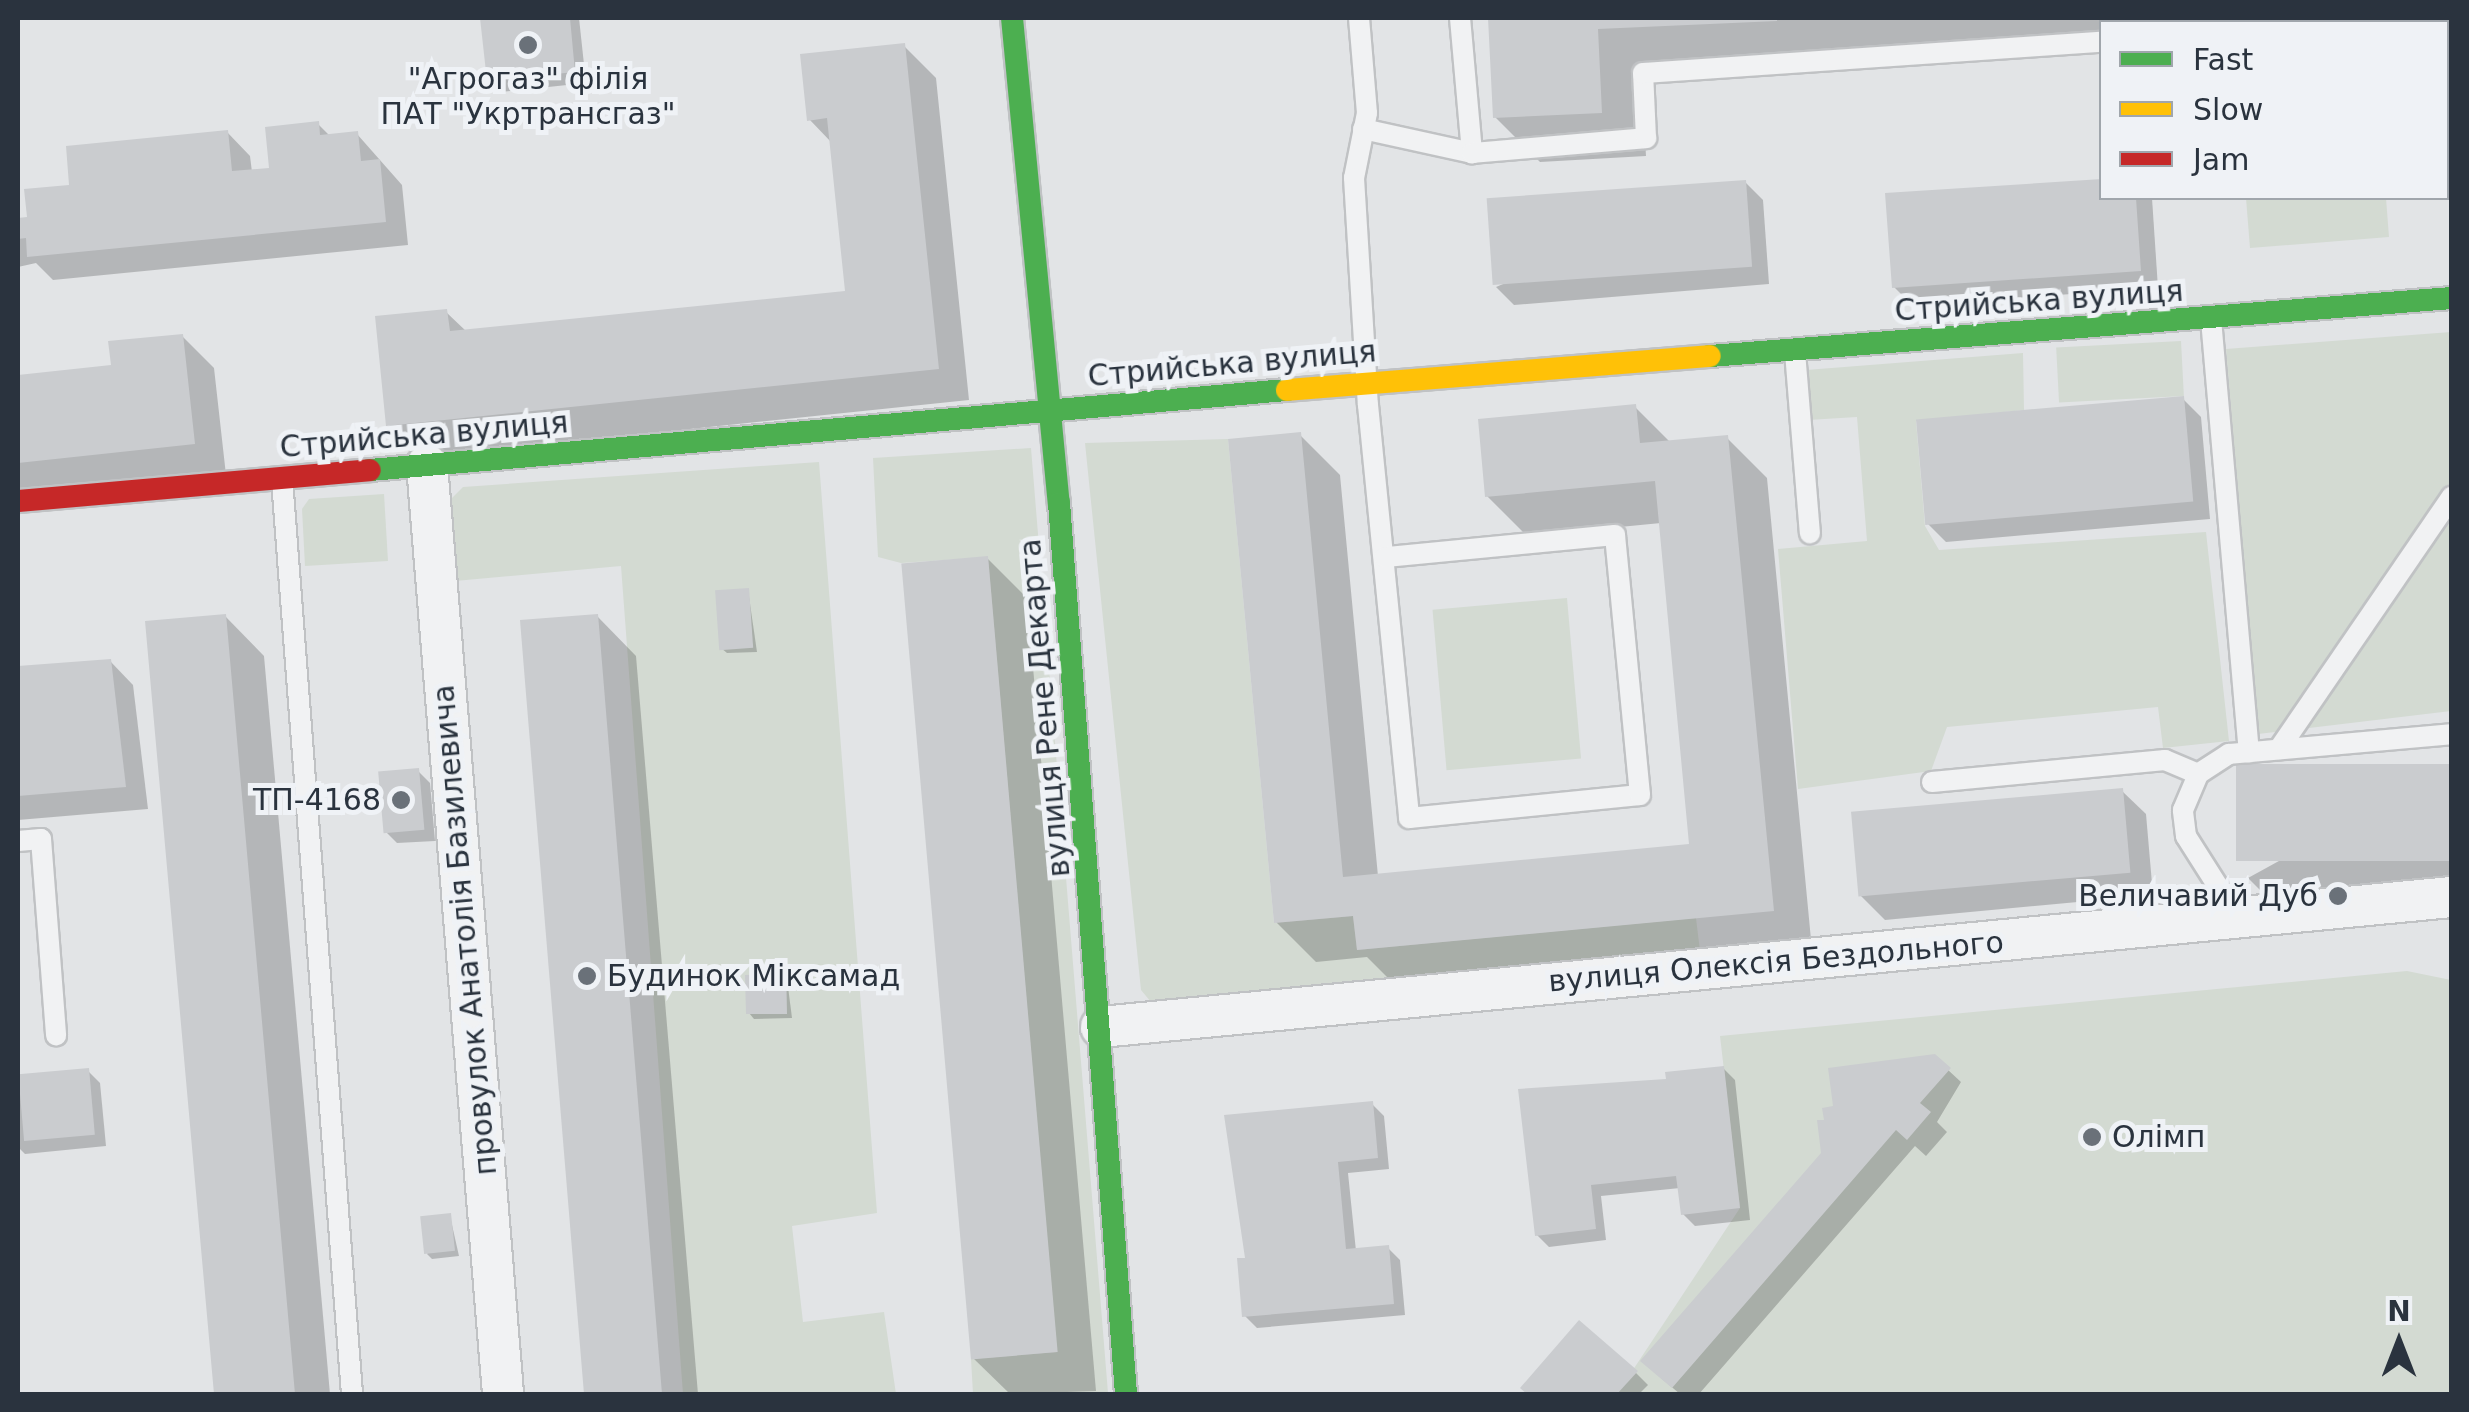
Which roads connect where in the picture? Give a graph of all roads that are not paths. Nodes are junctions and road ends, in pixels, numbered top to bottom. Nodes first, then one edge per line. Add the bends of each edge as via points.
1 (1012, 18) edge
2 (1358, 18) edge
3 (1460, 18) edge
4 (2099, 42) edge
5 (1363, 129) junction
6 (1472, 153) junction
7 (2452, 298) edge
8 (2210, 317) junction
9 (1794, 350) junction
10 (1367, 384) junction
11 (1051, 409) junction
12 (426, 465) junction
13 (282, 478) junction
14 (2452, 496) edge
15 (18, 501) edge
16 (1810, 532) dead end
17 (1385, 556) junction
18 (2452, 734) edge
19 (2280, 749) junction
20 (2249, 752) junction
21 (2198, 774) junction
22 (1932, 782) dead end
23 (18, 841) edge
24 (2452, 897) edge
25 (2238, 918) junction
26 (1101, 1027) junction
27 (56, 1035) dead end
28 (352, 1394) edge
29 (503, 1394) edge
30 (1126, 1394) edge

1 - 11 street, вулиця Рене Декарта
2 - 5 lane
3 - 6 lane
4 - 6 lane via 1644,72 1646,138
5 - 6 lane
5 - 10 lane via 1354,178
7 - 8 street, Стрийська вулиця
8 - 9 street, Стрийська вулиця
8 - 20 lane
9 - 10 street, Стрийська вулиця
9 - 16 lane
10 - 11 street, Стрийська вулиця
10 - 17 lane
11 - 12 street, Стрийська вулиця
11 - 26 street, вулиця Рене Декарта
12 - 13 street, Стрийська вулиця
12 - 29 street, провулок Анатолія Базилевича
13 - 15 street, Стрийська вулиця
13 - 28 lane
14 - 19 lane
17 - 17 lane via 1409,818 1640,795 1615,535
18 - 19 lane
19 - 20 lane
20 - 21 lane via 2230,754
21 - 22 lane via 2164,760
21 - 25 lane via 2184,810 2186,836
23 - 27 lane via 41,840
24 - 25 street, вулиця Олексія Бездольного
25 - 26 street, вулиця Олексія Бездольного
26 - 30 street, вулиця Рене Декарта

